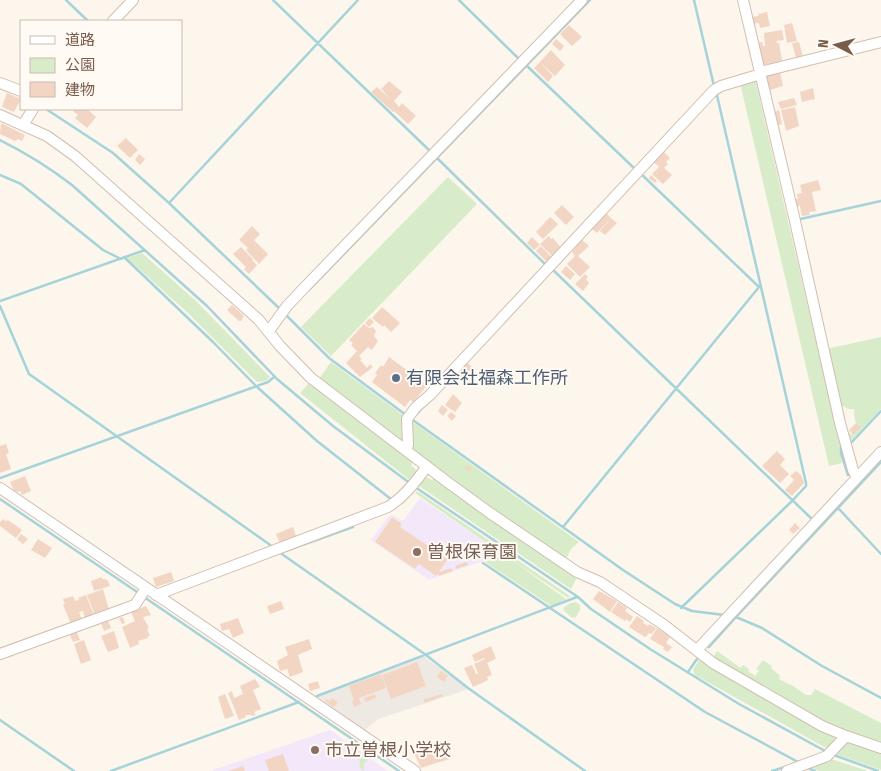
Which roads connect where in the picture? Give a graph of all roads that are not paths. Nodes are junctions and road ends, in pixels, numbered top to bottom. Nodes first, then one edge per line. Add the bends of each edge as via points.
1 (133, 0) edge
2 (582, 0) edge
3 (744, 0) edge
4 (114, 20) edge
5 (881, 42) edge
6 (759, 75) junction
7 (0, 83) edge
8 (20, 90) edge
9 (32, 110) edge
10 (0, 115) edge
11 (23, 124) junction
12 (269, 331) junction
13 (406, 450) junction
14 (881, 452) edge
15 (427, 466) junction
16 (857, 478) junction
17 (0, 488) edge
18 (143, 592) junction
19 (156, 595) junction
20 (697, 650) junction
21 (0, 654) edge
22 (846, 736) junction
23 (881, 748) edge
24 (415, 771) edge
25 (787, 771) edge

1 - 4 street
2 - 12 street via 283,311
3 - 6 street
5 - 6 street
6 - 13 street via 715,89 408,417
6 - 16 street via 846,445
7 - 8 street
9 - 11 street
10 - 11 street
11 - 12 street via 47,136 93,171
12 - 13 street via 312,378
13 - 15 street
14 - 16 street
15 - 19 street via 394,503 377,512
15 - 20 street via 576,572 600,582
16 - 20 street
17 - 18 street
18 - 19 street
18 - 21 street via 135,605
19 - 24 street
20 - 22 street via 738,678 822,726
22 - 23 street
22 - 25 street via 830,753

